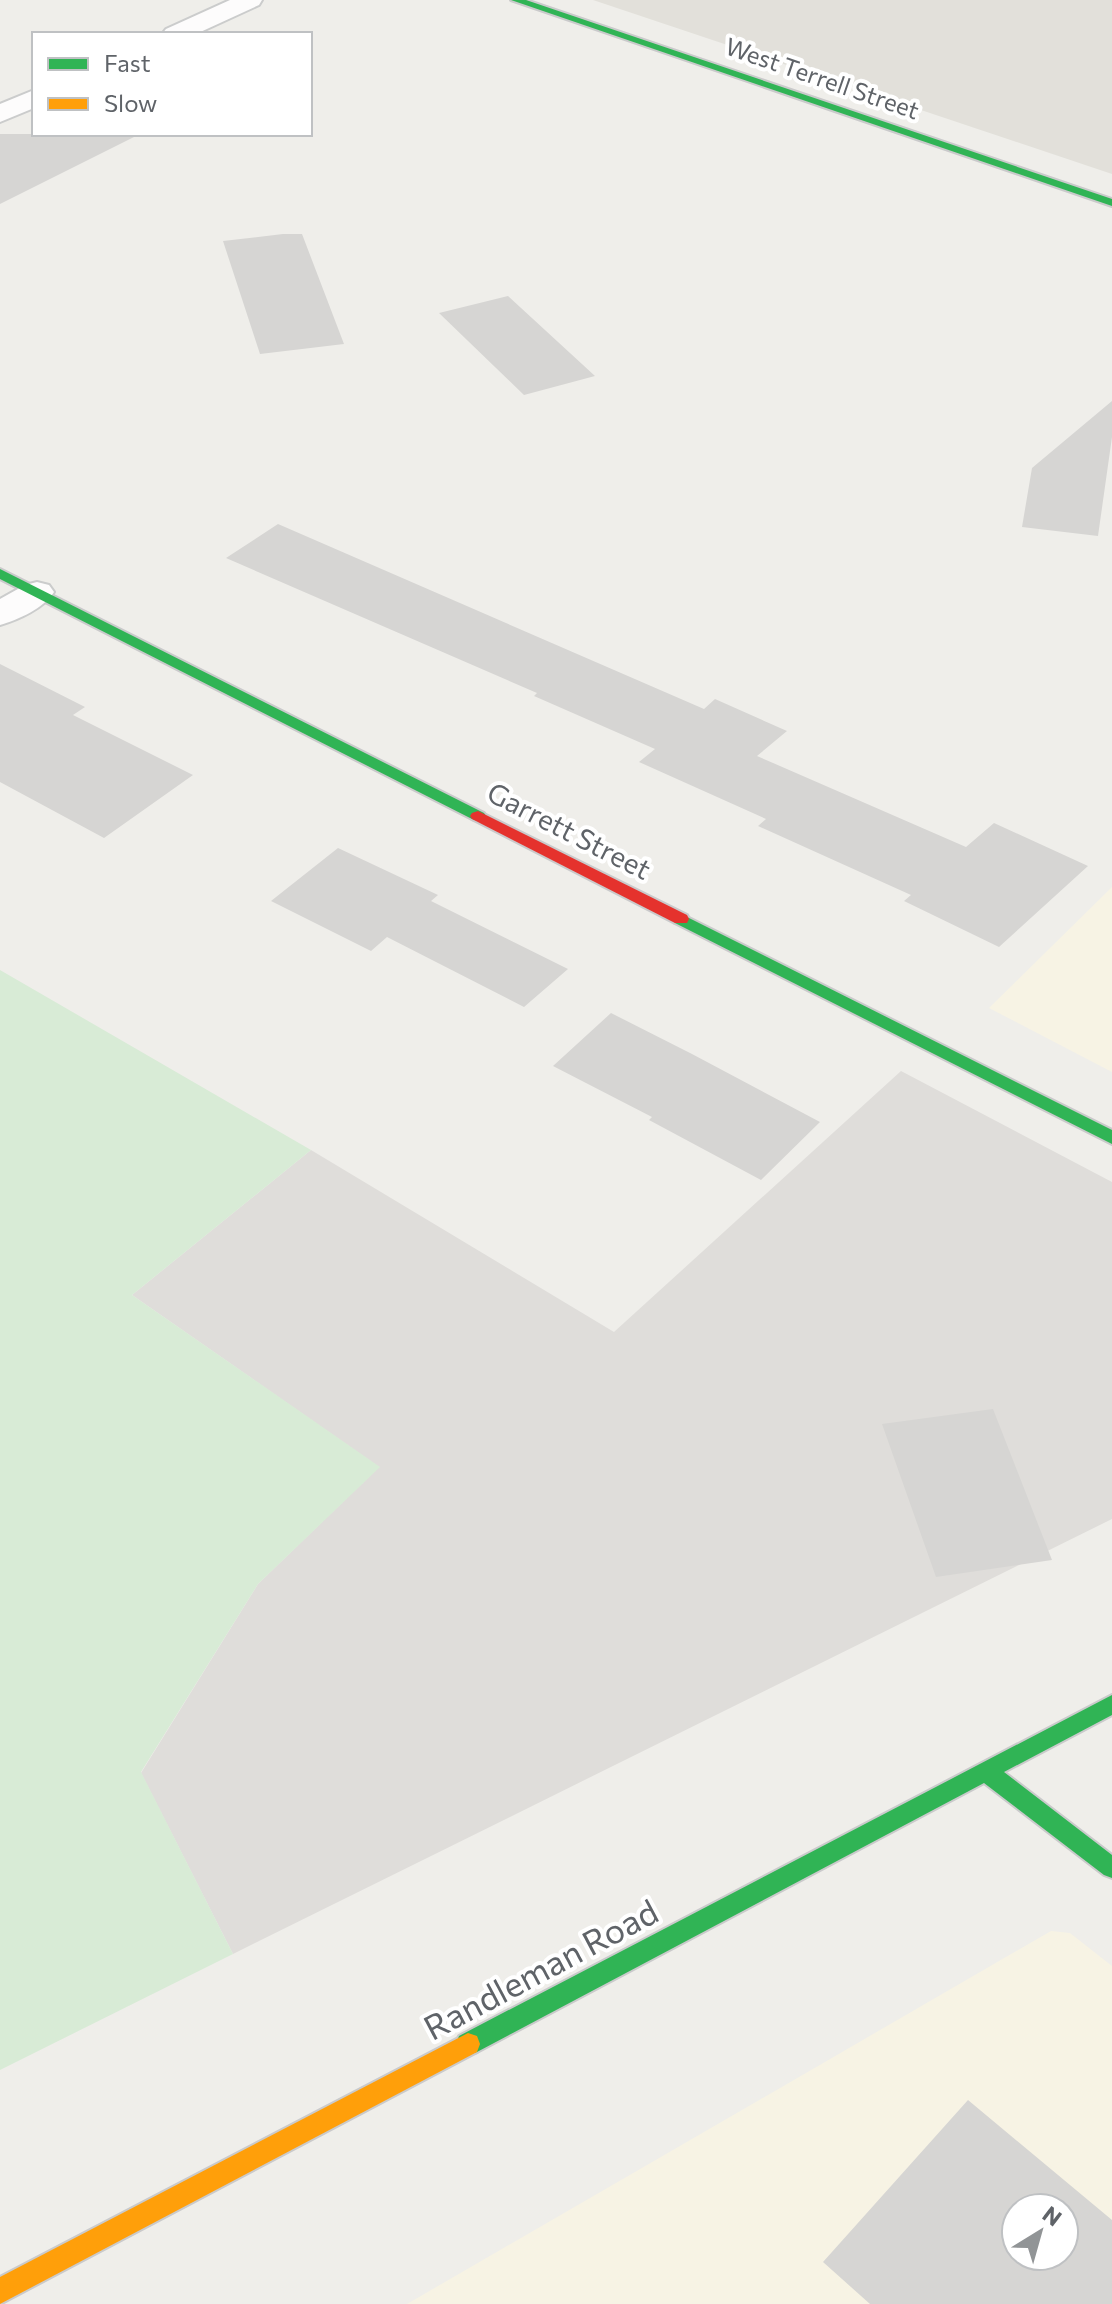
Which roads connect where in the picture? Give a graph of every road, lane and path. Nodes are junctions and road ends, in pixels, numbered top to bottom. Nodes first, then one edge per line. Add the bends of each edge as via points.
1 (250, 0) edge
2 (516, 0) edge
3 (179, 32) edge
4 (32, 99) edge
5 (0, 114) edge
6 (1112, 203) edge
7 (0, 573) edge
8 (37, 592) junction
9 (0, 614) edge
10 (1112, 1138) edge
11 (1112, 1704) edge
12 (986, 1771) junction
13 (1112, 1868) edge
14 (0, 2291) edge

1 - 3 street
2 - 6 street, West Terrell Street
4 - 5 street
7 - 8 street, Garrett Street
8 - 9 street
8 - 10 street, Garrett Street
11 - 12 street, Randleman Road
12 - 13 street
12 - 14 street, Randleman Road

